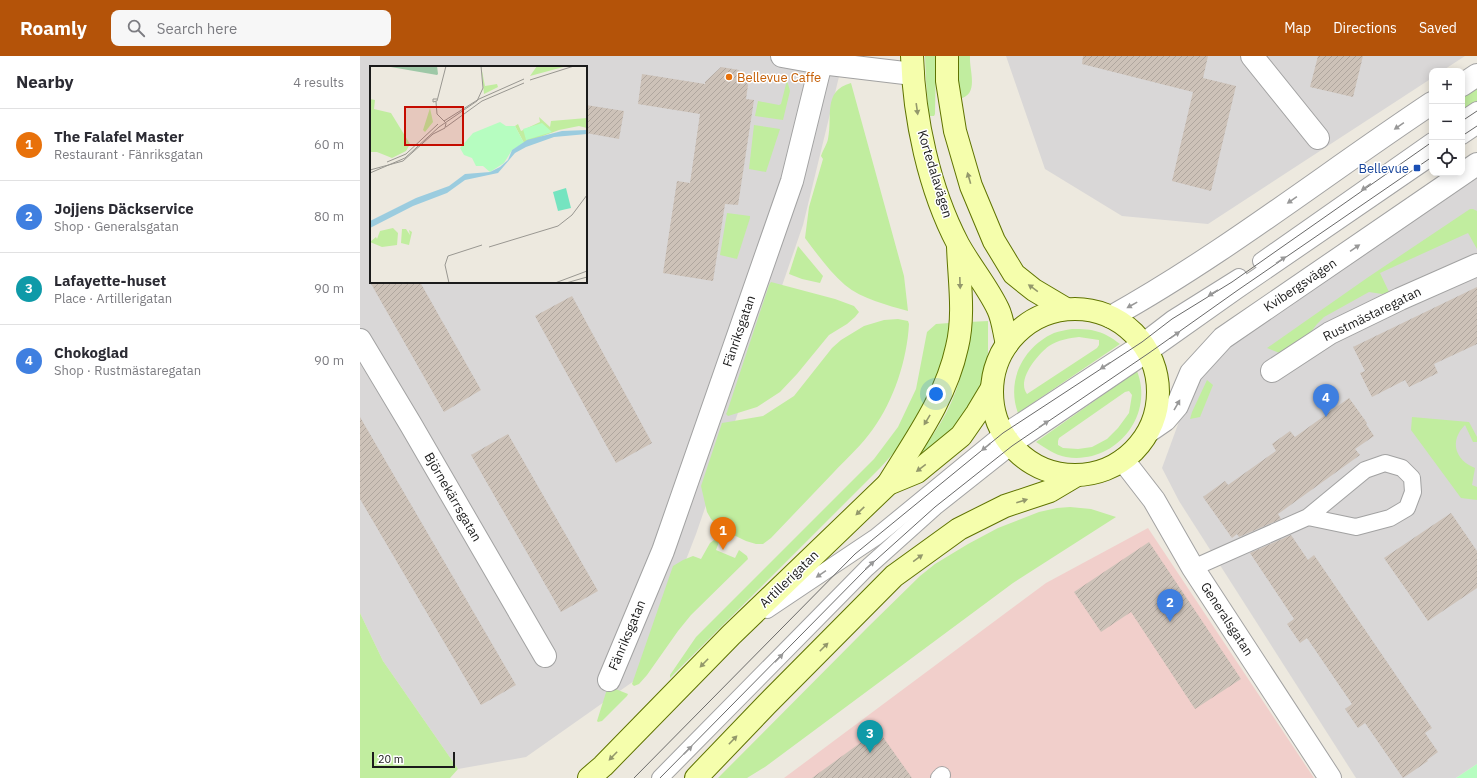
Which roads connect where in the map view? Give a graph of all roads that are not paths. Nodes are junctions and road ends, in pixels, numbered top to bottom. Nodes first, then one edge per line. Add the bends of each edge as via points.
1 (782, 56) edge
2 (947, 56) edge
3 (1252, 56) edge
4 (821, 63) junction
5 (912, 65) edge
6 (1477, 75) edge
7 (1465, 82) edge
8 (1431, 104) edge
9 (1477, 110) edge
10 (1465, 118) edge
11 (1477, 126) edge
12 (1465, 134) edge
13 (1318, 138) dead end
14 (1429, 143) edge
15 (1429, 159) edge
16 (1476, 166) edge
17 (958, 244) junction
18 (1477, 265) edge
19 (1066, 309) junction
20 (1111, 317) junction
21 (360, 340) edge
22 (1007, 344) junction
23 (1146, 348) junction
24 (1272, 372) dead end
25 (992, 388) junction
26 (1149, 431) junction
27 (1007, 439) junction
28 (1123, 460) junction
29 (1077, 475) junction
30 (888, 484) junction
31 (1308, 517) junction
32 (1193, 568) junction
33 (731, 635) junction
34 (545, 656) dead end
35 (609, 680) dead end
36 (589, 778) edge
37 (660, 778) edge
38 (696, 778) edge
39 (1330, 778) edge

1 - 4 street
19 -> 2 main road via 1034,290 1014,274 994,240 971,186 955,131 947,81
3 - 13 street
4 - 5 street
4 - 35 street, Fänriksgatan via 792,181 663,551
5 -> 17 main road, Kortedalavägen via 921,140 939,200
6 - 7 street
8 -> 20 street via 1231,243 1154,293
9 - 10 lane
11 - 12 lane
14 -> 23 lane via 1232,282 1172,319
23 -> 15 lane via 1238,290
26 -> 16 street, Kvibergsvägen via 1165,420 1177,406 1191,373 1223,338
17 - 22 main road, Kortedalavägen via 998,310
17 -> 30 main road, Kortedalavägen via 961,314 958,347 946,384 930,416
18 - 24 street, Rustmästaregatan via 1330,333
19 - 20 main road, Artillerigatan via 1093,311
19 - 22 main road, Artillerigatan via 1032,320
20 - 23 main road, Artillerigatan via 1127,327
21 - 34 street, Björnekärrsgatan
22 - 25 main road, Artillerigatan via 996,365
23 - 26 main road, Artillerigatan via 1157,375 1158,398
23 - 27 lane
25 - 27 main road, Artillerigatan via 995,414
25 -> 30 main road, Artillerigatan via 961,436 917,472
26 - 28 main road, Artillerigatan via 1142,442
27 - 29 main road, Artillerigatan via 1025,458 1041,468
27 -> 33 lane via 876,537
37 -> 27 lane via 867,568
28 - 29 main road, Artillerigatan via 1101,471
28 - 32 street, Generalsgatan via 1154,500
38 -> 29 main road, Artillerigatan via 894,576 959,529 1005,506 1050,491
30 -> 33 main road, Artillerigatan
31 - 31 lane via 1365,470 1385,463 1402,468 1412,478 1413,492 1407,508 1390,518 1356,527
31 - 32 lane
32 - 39 street, Generalsgatan
33 -> 36 main road, Artillerigatan

